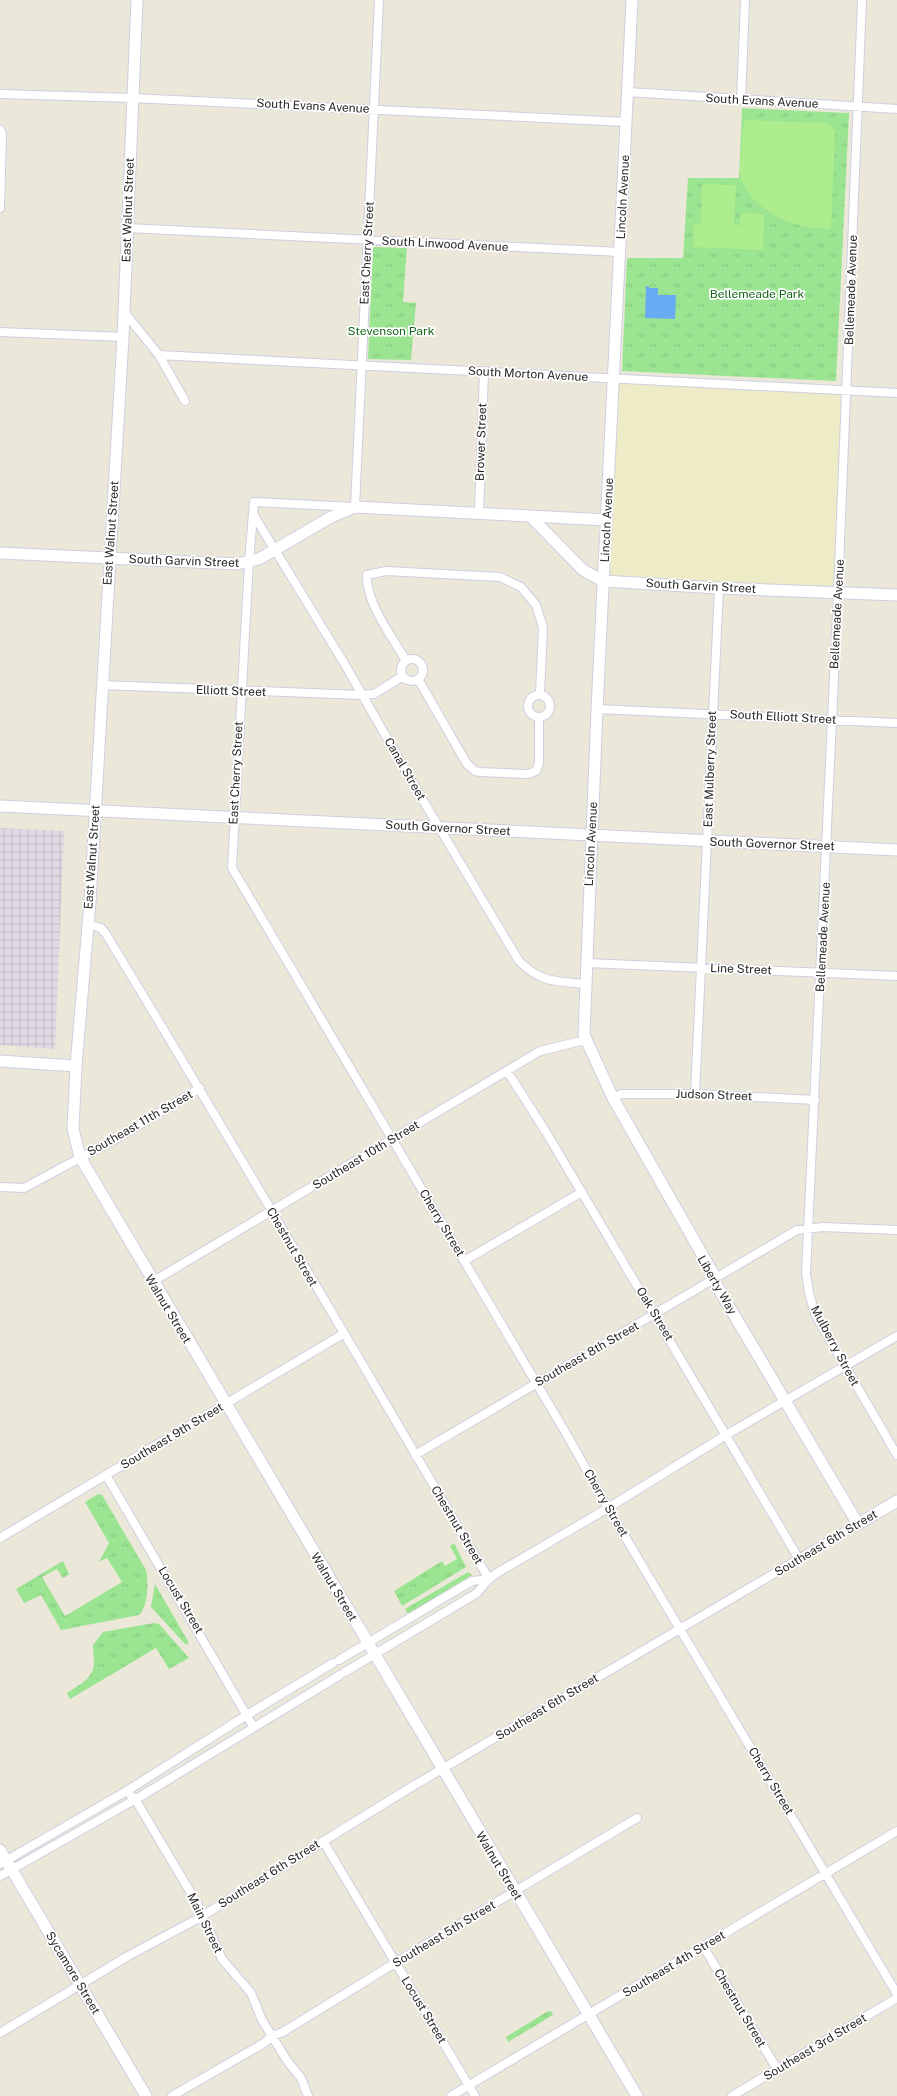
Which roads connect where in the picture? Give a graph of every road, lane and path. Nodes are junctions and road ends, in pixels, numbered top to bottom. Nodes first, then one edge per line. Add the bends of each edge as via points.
1 (136, 0) edge
2 (379, 0) edge
3 (632, 0) edge
4 (745, 0) edge
5 (862, 0) edge
6 (628, 92) junction
7 (0, 94) edge
8 (132, 98) junction
9 (740, 100) junction
10 (858, 107) junction
11 (374, 109) junction
12 (897, 109) edge
13 (626, 122) junction
14 (0, 130) edge
15 (0, 208) edge
16 (127, 228) junction
17 (368, 240) junction
18 (620, 252) junction
19 (124, 312) junction
20 (0, 332) edge
21 (123, 337) junction
22 (159, 355) junction
23 (363, 365) junction
24 (484, 371) junction
25 (614, 378) junction
26 (847, 390) junction
27 (897, 393) edge
28 (185, 402) dead end
29 (355, 507) junction
30 (479, 513) junction
31 (253, 514) junction
32 (530, 516) junction
33 (607, 520) junction
34 (275, 550) junction
35 (0, 553) edge
36 (110, 558) junction
37 (249, 562) junction
38 (604, 581) junction
39 (719, 588) junction
40 (838, 592) junction
41 (897, 595) edge
42 (406, 661) junction
43 (403, 676) junction
44 (418, 679) junction
45 (102, 685) junction
46 (241, 691) junction
47 (540, 694) junction
48 (361, 695) junction
49 (597, 709) junction
50 (713, 714) junction
51 (539, 717) junction
52 (833, 720) junction
53 (897, 723) edge
54 (0, 806) edge
55 (95, 811) junction
56 (234, 818) junction
57 (441, 828) junction
58 (592, 835) junction
59 (707, 842) junction
60 (827, 846) junction
61 (897, 850) edge
62 (87, 924) junction
63 (586, 962) junction
64 (701, 968) junction
65 (821, 972) junction
66 (897, 976) edge
67 (585, 984) junction
68 (315, 1011) joint
69 (585, 1040) junction
70 (0, 1061) edge
71 (76, 1066) junction
72 (507, 1071) junction
73 (200, 1088) junction
74 (695, 1094) junction
75 (613, 1098) junction
76 (815, 1100) junction
77 (392, 1140) junction
78 (80, 1157) junction
79 (0, 1187) edge
80 (582, 1192) junction
81 (272, 1211) junction
82 (809, 1227) junction
83 (897, 1230) edge
84 (464, 1261) junction
85 (715, 1277) junction
86 (152, 1282) junction
87 (655, 1314) junction
88 (343, 1334) junction
89 (897, 1336) edge
90 (845, 1366) junction
91 (537, 1383) junction
92 (785, 1401) junction
93 (225, 1404) junction
94 (726, 1435) junction
95 (415, 1455) junction
96 (897, 1455) edge
97 (106, 1475) junction
98 (897, 1501) edge
99 (608, 1508) junction
100 (858, 1524) junction
101 (0, 1538) edge
102 (799, 1559) junction
103 (489, 1579) junction
104 (681, 1629) junction
105 (367, 1643) junction
106 (375, 1655) junction
107 (247, 1715) junction
108 (253, 1726) junction
109 (442, 1770) junction
110 (125, 1792) junction
111 (135, 1799) junction
112 (637, 1818) dead end
113 (897, 1831) edge
114 (323, 1841) junction
115 (4, 1861) edge
116 (826, 1874) junction
117 (0, 1876) edge
118 (514, 1892) junction
119 (199, 1918) junction
120 (703, 1946) junction
121 (395, 1962) junction
122 (80, 1985) junction
123 (897, 1994) edge
124 (897, 1998) edge
125 (588, 2014) junction
126 (0, 2032) edge
127 (272, 2036) junction
128 (777, 2069) junction
129 (469, 2085) junction
130 (146, 2096) edge
131 (172, 2096) edge
132 (308, 2096) edge
133 (451, 2096) edge
134 (475, 2096) edge
135 (637, 2096) edge
136 (732, 2096) edge

1 - 8 street, East Walnut Street
2 - 11 street, East Cherry Street
3 - 6 street, Lincoln Avenue
4 - 9 street
5 - 10 street, Bellemeade Avenue
6 - 9 street, South Evans Avenue
6 - 13 street, Lincoln Avenue
7 - 8 street, South Evans Avenue
8 - 11 street, South Evans Avenue
8 - 16 street, East Walnut Street
9 - 10 street, South Evans Avenue
10 - 12 street, South Evans Avenue
10 - 26 street, Bellemeade Avenue
11 - 13 street, South Evans Avenue
11 - 17 street, East Cherry Street
13 - 18 street, Lincoln Avenue
14 - 15 street
16 - 17 street, South Linwood Avenue
16 - 19 street, East Walnut Street
17 - 18 street, South Linwood Avenue
17 - 23 street, East Cherry Street
18 - 25 street, Lincoln Avenue
19 - 21 street, East Walnut Street
19 - 22 street
20 - 21 street
21 - 36 street, East Walnut Street
22 - 23 street, South Morton Avenue
22 - 28 street
23 - 24 street, South Morton Avenue
23 - 29 street, East Cherry Street
24 - 25 street, South Morton Avenue
24 - 30 street, Brower Street
25 - 26 street, South Morton Avenue
25 - 33 street, Lincoln Avenue
26 - 27 street, South Morton Avenue
26 - 40 street, Bellemeade Avenue
29 - 30 street, South Garvin Street
29 - 31 street, South Garvin Street via 254,502
29 - 34 street, South Garvin Street via 331,517
30 - 32 street, South Garvin Street
31 - 34 street, Canal Street
31 - 37 street, East Cherry Street
32 - 33 street, South Garvin Street
32 - 38 street, South Garvin Street via 583,570
33 - 38 street, Lincoln Avenue
34 - 37 street, South Garvin Street
34 - 48 street, Canal Street
35 - 36 street, South Garvin Street
36 - 37 street, South Garvin Street via 237,564
36 - 45 street, East Walnut Street
37 - 46 street, East Cherry Street
38 - 39 street, South Garvin Street
38 - 49 street, Lincoln Avenue
39 - 40 street, South Garvin Street
39 - 50 street, East Mulberry Street
40 - 41 street, South Garvin Street
40 - 52 street, Bellemeade Avenue
42 - 43 street via 401,667
42 - 44 street via 414,659 421,664 423,673
42 - 47 street via 373,603 367,575 386,571 500,576 521,587 536,605 540,616 543,627
43 - 44 street via 409,681
43 - 48 street, Elliott Street via 374,694
44 - 51 street via 467,764 475,771 528,774 536,771 539,763
45 - 46 street, Elliott Street
45 - 55 street, East Walnut Street
46 - 48 street, Elliott Street
46 - 56 street, East Cherry Street
47 - 51 street via 547,698 550,706 547,714
47 - 51 street via 532,697 528,705 531,713
48 - 57 street, Canal Street
49 - 50 street, South Elliott Street
49 - 58 street, Lincoln Avenue
50 - 52 street, South Elliott Street
50 - 59 street, East Mulberry Street
52 - 53 street, South Elliott Street
52 - 60 street, Bellemeade Avenue
54 - 55 street, South Governor Street
55 - 56 street, South Governor Street
55 - 62 street, East Walnut Street
56 - 57 street, South Governor Street
56 - 68 street, East Cherry Street via 234,874
57 - 58 street, South Governor Street
57 - 67 street, Canal Street via 519,961 531,973 544,980
58 - 59 street, South Governor Street
58 - 63 street, Lincoln Avenue
59 - 60 street, South Governor Street
59 - 64 street, East Mulberry Street
60 - 61 street, South Governor Street
60 - 65 street, Bellemeade Avenue
62 - 71 street, East Walnut Street
62 - 73 street, Chestnut Street via 101,928 106,934
63 - 64 street, Line Street
63 - 67 street, Lincoln Avenue
64 - 65 street, Line Street
64 - 74 street, East Mulberry Street
65 - 66 street, Line Street
65 - 76 street, Bellemeade Avenue
67 - 69 street, Lincoln Avenue
68 - 77 street, Cherry Street
69 - 72 street, Southeast 10th Street via 549,1048
69 - 75 street, Liberty Way
70 - 71 street
71 - 78 street, Walnut Street via 73,1129
72 - 77 street, Southeast 10th Street
72 - 80 street, Oak Street
73 - 78 street, Southeast 11th Street via 121,1136
73 - 81 street, Chestnut Street
74 - 75 street, Judson Street via 621,1094
74 - 76 street, Judson Street
75 - 85 street, Liberty Way
76 - 82 street, Bellemeade Avenue
77 - 81 street, Southeast 10th Street
77 - 84 street, Cherry Street
78 - 79 street, Southeast 11th Street via 24,1188
78 - 86 street, Walnut Street
80 - 84 street
80 - 87 street, Oak Street
81 - 86 street, Southeast 10th Street
81 - 88 street, Chestnut Street
82 - 83 street, Southeast 8th Street
82 - 85 street, Southeast 8th Street via 797,1230
82 - 90 street, Mulberry Street via 806,1273 808,1293 815,1314
84 - 91 street, Cherry Street
85 - 87 street, Southeast 8th Street
85 - 92 street, Liberty Way via 714,1281
86 - 93 street, Walnut Street
87 - 91 street, Southeast 8th Street
87 - 94 street, Oak Street
88 - 93 street, Southeast 9th Street
88 - 95 street, Chestnut Street
89 - 90 street
90 - 92 street
90 - 96 street, Mulberry Street
91 - 95 street, Southeast 8th Street
91 - 99 street, Cherry Street
92 - 94 street
92 - 100 street, Liberty Way
93 - 97 street, Southeast 9th Street
93 - 105 street, Walnut Street
94 - 99 street
94 - 102 street, Oak Street
95 - 103 street, Chestnut Street
97 - 101 street, Southeast 9th Street
97 - 107 street, Locust Street
98 - 100 street, Southeast 6th Street
99 - 103 street
99 - 104 street, Cherry Street
100 - 102 street, Southeast 6th Street
102 - 104 street, Southeast 6th Street
103 - 105 street via 472,1581
103 - 106 street via 477,1593
104 - 109 street, Southeast 6th Street
104 - 116 street, Cherry Street
105 - 106 street, Walnut Street
105 - 107 street
106 - 108 street
106 - 109 street, Walnut Street
107 - 108 street, Locust Street
107 - 110 street
108 - 111 street
109 - 114 street, Southeast 6th Street
109 - 118 street, Walnut Street
110 - 111 street, Main Street
110 - 115 street
111 - 115 street
111 - 119 street, Main Street via 198,1905
112 - 118 street, Southeast 5th Street
113 - 116 street, Southeast 4th Street
114 - 119 street, Southeast 6th Street
114 - 121 street, Locust Street
115 - 117 street
115 - 122 street, Sycamore Street
116 - 120 street, Southeast 4th Street
116 - 123 street, Cherry Street
118 - 121 street, Southeast 5th Street
118 - 125 street, Walnut Street
119 - 122 street, Southeast 6th Street
119 - 127 street, Main Street via 206,1923 225,1963 251,1993
120 - 125 street, Southeast 4th Street
120 - 128 street, Chestnut Street
121 - 127 street, Southeast 5th Street
121 - 129 street, Locust Street
122 - 126 street, Southeast 6th Street
122 - 130 street, Sycamore Street
124 - 128 street, Southeast 3rd Street
125 - 129 street, Southeast 4th Street
125 - 135 street, Walnut Street
127 - 131 street, Southeast 5th Street
127 - 132 street, Main Street via 301,2078
128 - 136 street, Southeast 3rd Street
129 - 133 street, Southeast 4th Street
129 - 134 street, Locust Street

